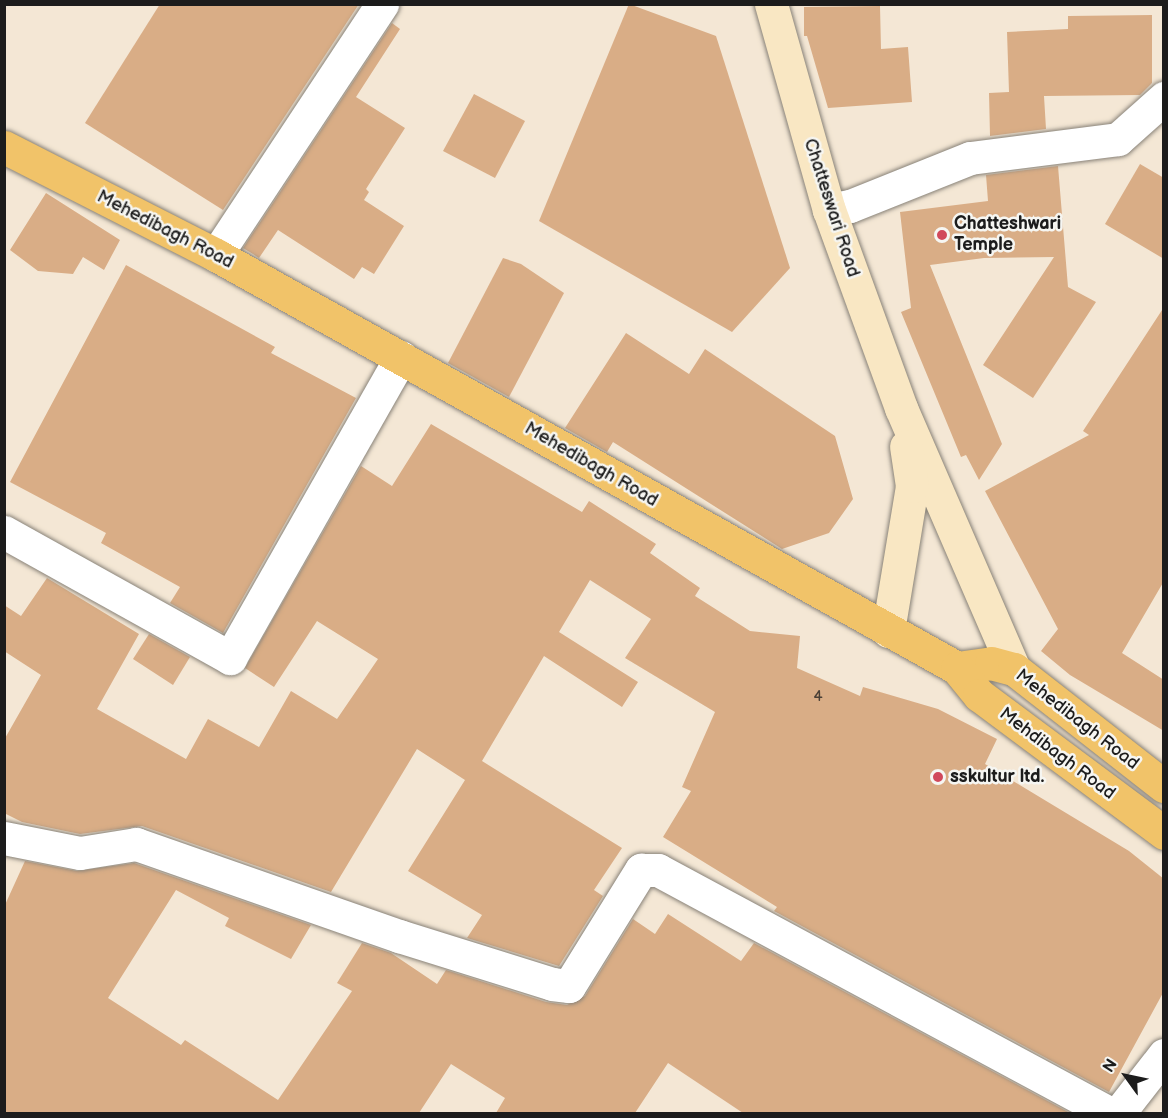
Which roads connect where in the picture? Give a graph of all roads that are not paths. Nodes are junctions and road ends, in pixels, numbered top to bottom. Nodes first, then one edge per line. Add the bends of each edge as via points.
1 (382, 4) edge
2 (771, 4) edge
3 (1164, 98) edge
4 (4, 147) edge
5 (829, 210) junction
6 (216, 255) junction
7 (401, 357) junction
8 (901, 408) junction
9 (4, 532) edge
10 (888, 631) junction
11 (957, 668) junction
12 (1014, 669) junction
13 (1164, 786) edge
14 (1164, 833) edge
15 (4, 838) edge
16 (1164, 1055) edge
17 (1111, 1113) edge
18 (1118, 1113) edge

1 - 6 street
2 - 5 main road, Chatteswari Road
3 - 5 street via 1118,139 970,158 850,206
4 - 6 main road, Mehedibagh Road
5 - 8 main road, Chatteswari Road
6 - 7 main road, Mehedibagh Road
7 - 9 street via 230,657
7 - 10 main road, Mehedibagh Road
8 - 10 main road, Chatteswari Road via 912,486
8 - 12 main road, Chatteswari Road
10 - 11 main road, Mehedibagh Road
11 - 12 main road, Mehedibagh Road via 991,663
11 - 14 main road, Mehdibagh Road via 979,696
12 - 13 main road, Mehedibagh Road
15 - 17 street via 80,852 136,844 399,936 569,986 641,870 658,870
16 - 18 street

